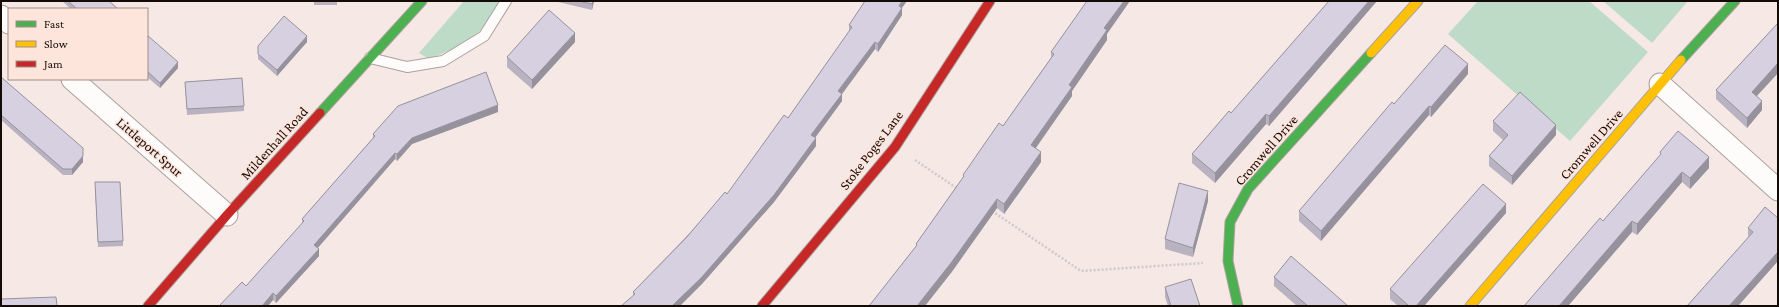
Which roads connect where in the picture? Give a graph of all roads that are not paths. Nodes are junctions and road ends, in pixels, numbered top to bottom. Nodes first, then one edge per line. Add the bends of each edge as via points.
1 (422, 1) edge
2 (506, 1) edge
3 (990, 1) edge
4 (1418, 1) edge
5 (1735, 1) edge
6 (370, 58) junction
7 (73, 80) edge
8 (1660, 84) junction
9 (1778, 190) edge
10 (227, 215) junction
11 (148, 306) edge
12 (762, 306) edge
13 (1238, 306) edge
14 (1470, 306) edge

1 - 6 street, Mildenhall Road
2 - 6 lane via 484,36 443,61 407,67
3 - 12 street, Stoke Poges Lane via 895,147
4 - 13 street, Cromwell Drive via 1248,189 1230,222 1228,261
5 - 8 street, Cromwell Drive
6 - 10 street, Mildenhall Road
7 - 10 street, Littleport Spur
8 - 9 street
8 - 14 street, Cromwell Drive
10 - 11 street, Mildenhall Road

